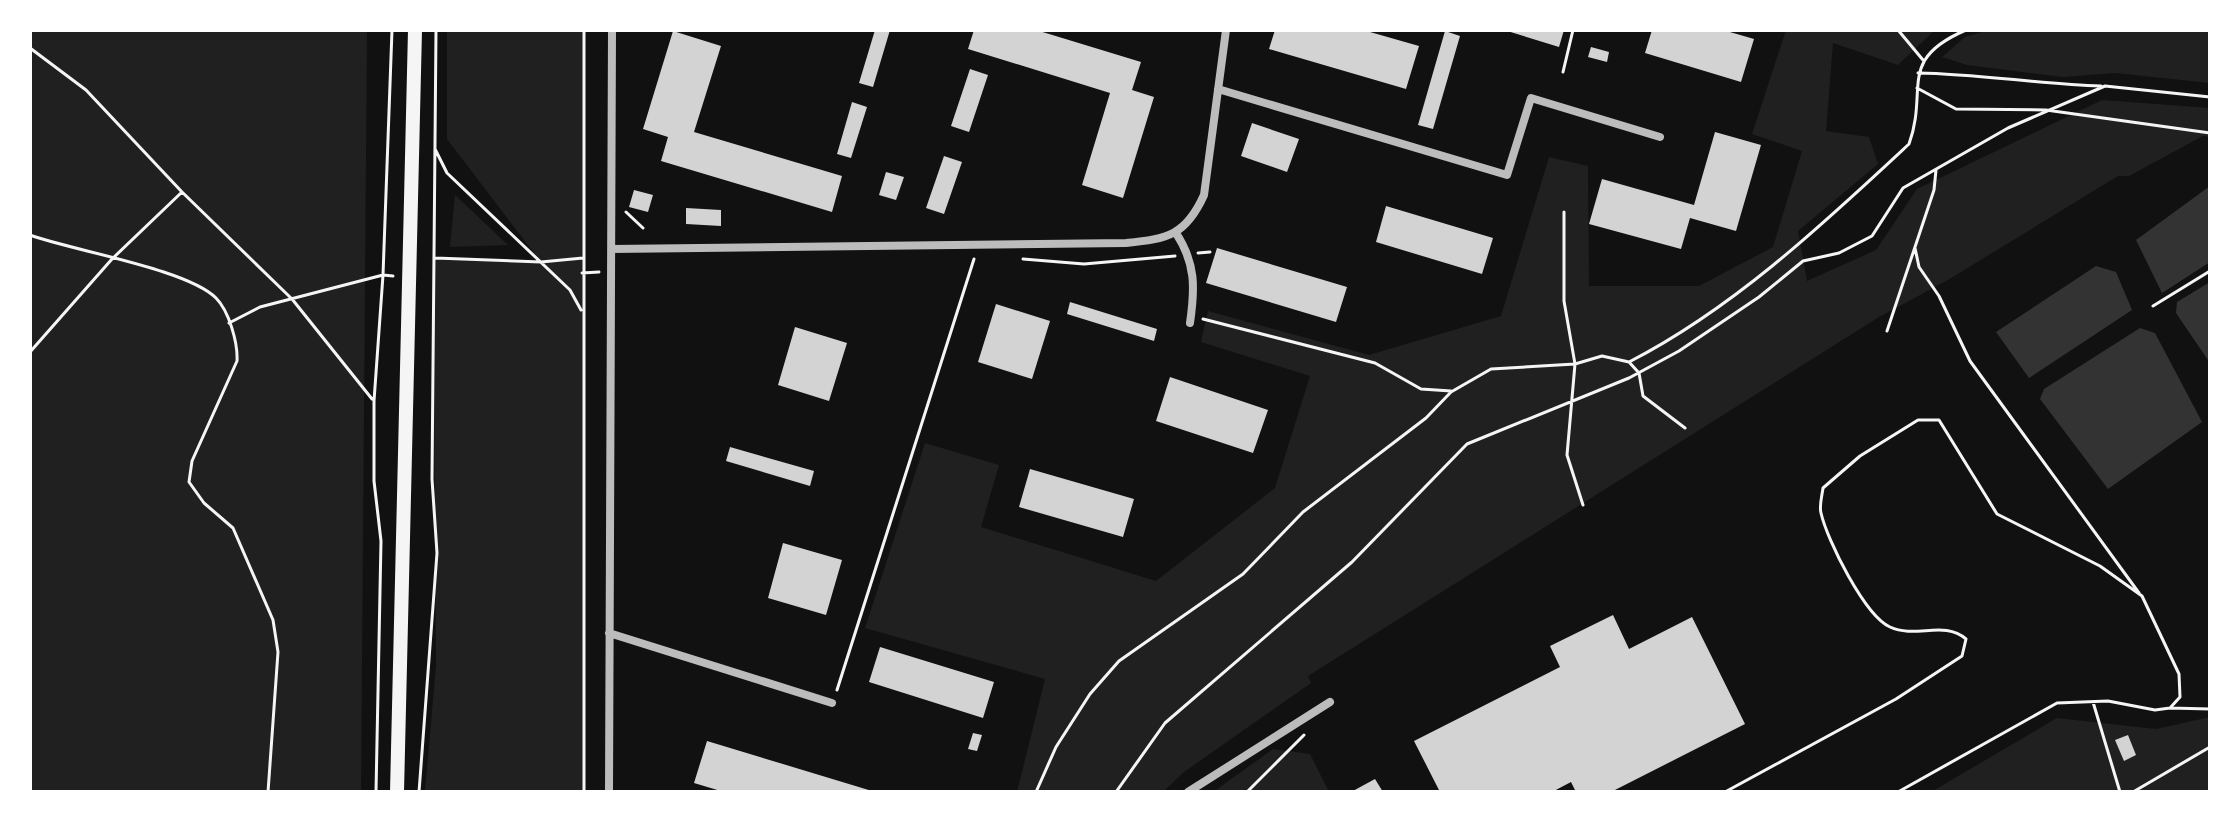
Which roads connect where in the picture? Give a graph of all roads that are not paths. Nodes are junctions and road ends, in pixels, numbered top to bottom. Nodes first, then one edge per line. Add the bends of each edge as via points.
1 (415, 30) edge
2 (612, 30) edge
3 (1226, 30) edge
4 (1218, 89) junction
5 (1660, 137) dead end
6 (1176, 233) junction
7 (612, 249) junction
8 (1191, 320) road end
9 (609, 633) junction
10 (1330, 702) dead end
11 (832, 703) road end
12 (397, 792) edge
13 (609, 792) edge
14 (1188, 792) edge

1 - 12 main road
2 - 7 street
3 - 4 street
4 - 5 street via 1507,175 1531,98
4 - 6 street via 1204,195 1193,218
6 - 7 street via 1126,243
6 - 8 street via 1190,254 1196,288
7 - 9 street
9 - 11 street
9 - 13 street
10 - 14 street

